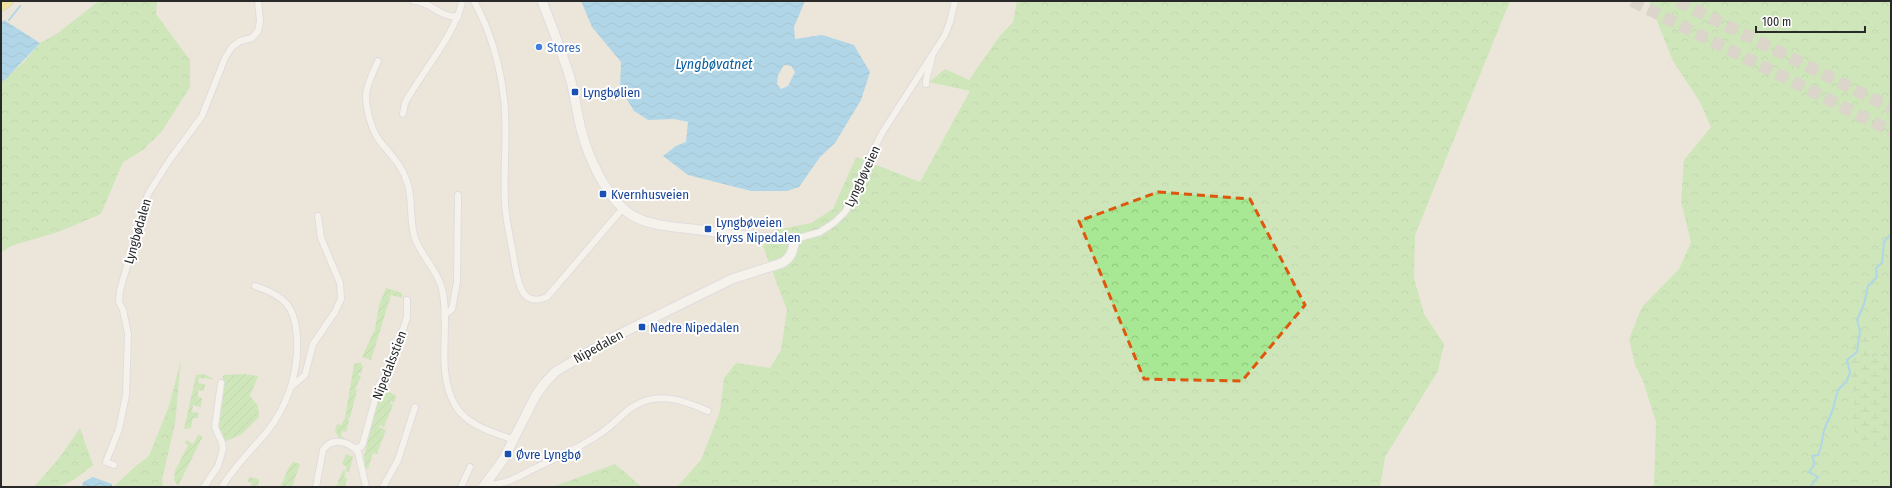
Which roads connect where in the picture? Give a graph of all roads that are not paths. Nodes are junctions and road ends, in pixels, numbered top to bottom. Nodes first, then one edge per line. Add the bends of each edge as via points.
1 (8, 1) edge
2 (258, 1) edge
3 (414, 1) edge
4 (462, 1) edge
5 (474, 1) edge
6 (542, 1) edge
7 (955, 1) edge
8 (1, 6) edge
9 (458, 17) junction
10 (932, 55) junction
11 (378, 61) dead end
12 (926, 84) dead end
13 (404, 114) dead end
14 (458, 195) dead end
15 (623, 208) junction
16 (318, 216) dead end
17 (795, 239) junction
18 (255, 286) dead end
19 (407, 300) dead end
20 (444, 315) junction
21 (220, 383) dead end
22 (292, 386) junction
23 (415, 407) dead end
24 (708, 411) dead end
25 (514, 440) junction
26 (355, 448) junction
27 (114, 466) dead end
28 (470, 467) dead end
29 (484, 486) edge
30 (204, 487) edge
31 (222, 487) edge
32 (316, 487) edge
33 (366, 487) edge
34 (383, 487) edge
35 (461, 487) edge

1 - 8 main road
2 - 27 street, Lyngbødalen via 260,16 255,37 240,41 232,47 225,58 202,116 148,194 119,299 127,325 128,346 126,395 119,429 106,462
3 - 9 street via 428,5 442,14
4 - 9 street
5 - 15 street via 498,60 506,126 507,217 520,286 526,296 536,300 547,297
6 - 15 street, Lyngbøveien via 568,72 591,159
7 - 10 street, Lyngbøveien via 945,35
9 - 13 street via 405,103
10 - 12 street, Lyngbøveien
10 - 17 street, Lyngbøveien via 882,134 845,212 820,232
11 - 20 street via 366,96 370,120 380,143 397,161 405,177 411,200 415,239 440,281 444,296
14 - 20 street via 457,282 452,309
15 - 17 street, Lyngbøveien via 642,220 670,226 761,238
16 - 22 street via 321,238 340,284 341,299 313,344 305,375
17 - 25 street, Nipedalen via 793,252 789,259 782,263 732,279 614,337 555,372 536,395
18 - 22 street via 279,295 290,307 297,341 297,360
19 - 26 street, Nipedalsstien via 407,317 391,367 379,385 363,443
20 - 25 street via 446,383 454,404 461,415 475,424
21 - 30 street via 214,426 223,449 218,466
22 - 31 street via 270,427 235,467
23 - 34 street via 398,460
24 - 29 street, Nipedalen via 673,398 645,401 630,409 607,429 581,446 505,483
25 - 29 street, Nipedalen
26 - 32 street via 342,442 333,442 326,446 321,455
26 - 33 street via 360,456
28 - 35 street

